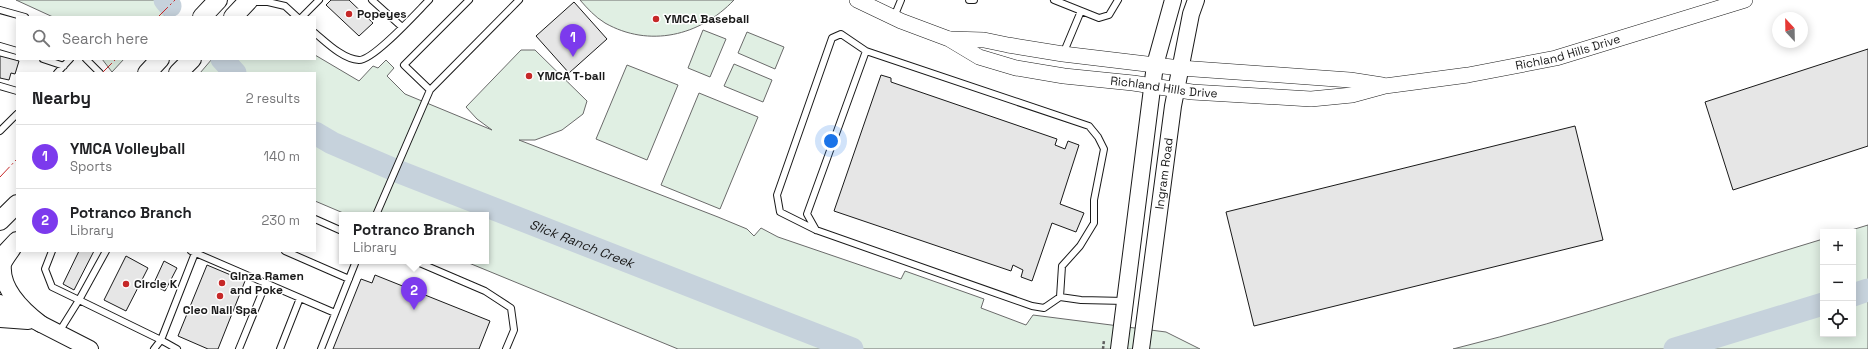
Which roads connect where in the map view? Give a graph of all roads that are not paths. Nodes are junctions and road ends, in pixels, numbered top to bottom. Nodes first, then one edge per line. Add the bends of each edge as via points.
1 (218, 0) edge
2 (319, 0) edge
3 (372, 0) edge
4 (429, 0) edge
5 (469, 0) edge
6 (519, 0) edge
7 (857, 0) edge
8 (901, 0) edge
9 (970, 0) edge
10 (974, 0) edge
11 (1054, 0) edge
12 (1118, 0) edge
13 (1173, 0) edge
14 (1196, 0) edge
15 (1745, 0) edge
16 (248, 1) edge
17 (284, 3) edge
18 (0, 10) edge
19 (1082, 11) junction
20 (21, 16) edge
21 (203, 16) edge
22 (234, 16) edge
23 (296, 16) edge
24 (303, 16) edge
25 (894, 17) junction
26 (402, 27) junction
27 (316, 34) edge
28 (949, 39) junction
29 (0, 46) edge
30 (16, 51) edge
31 (866, 51) junction
32 (1063, 54) junction
33 (46, 60) edge
34 (69, 60) edge
35 (87, 60) edge
36 (159, 60) edge
37 (191, 60) edge
38 (1155, 65) junction
39 (64, 66) junction
40 (1180, 68) junction
41 (58, 72) edge
42 (99, 72) edge
43 (148, 72) edge
44 (179, 72) edge
45 (1152, 85) junction
46 (0, 86) edge
47 (1385, 86) junction
48 (1175, 89) junction
49 (430, 90) junction
50 (16, 91) edge
51 (16, 115) edge
52 (0, 131) edge
53 (16, 205) edge
54 (377, 212) edge
55 (316, 219) edge
56 (0, 221) edge
57 (339, 230) edge
58 (816, 230) junction
59 (16, 242) edge
60 (16, 243) edge
61 (52, 252) edge
62 (105, 252) edge
63 (193, 252) edge
64 (287, 252) edge
65 (0, 259) edge
66 (355, 264) edge
67 (421, 264) edge
68 (349, 278) junction
69 (266, 284) junction
70 (1060, 297) junction
71 (300, 298) junction
72 (79, 300) junction
73 (1125, 301) junction
74 (0, 303) edge
75 (1148, 305) junction
76 (335, 313) junction
77 (0, 319) edge
78 (41, 324) junction
79 (59, 332) junction
80 (161, 340) junction
81 (90, 349) edge
82 (154, 349) edge
83 (177, 349) edge
84 (239, 349) edge
85 (280, 349) edge
86 (321, 349) edge
87 (506, 349) edge
88 (1119, 349) edge
89 (1141, 349) edge

1 - 21 main road
2 - 24 lane
3 - 26 lane
4 - 26 lane
5 - 49 lane via 404,65
6 - 49 lane
7 - 25 street, Richland Hills Drive
8 - 25 lane
9 - 10 lane
11 - 19 lane
12 - 19 lane via 1109,15 1099,18
13 - 38 main road, Ingram Road
14 - 40 main road, Ingram Road
15 - 47 street, Richland Hills Drive via 1556,58 1468,75
16 - 17 lane
16 - 22 main road
17 - 23 lane
18 - 20 lane
19 - 32 lane
25 - 28 street, Richland Hills Drive
26 - 27 lane via 375,53 360,60 350,58
28 - 32 street, Richland Hills Drive via 984,40
28 - 45 street, Richland Hills Drive via 979,57 1016,68
29 - 30 lane
31 - 58 lane via 807,214
31 - 58 lane via 841,34 832,38 777,195 780,212
31 - 70 lane via 1089,126 1098,137 1104,149 1094,200 1094,224 1080,246 1062,266
32 - 38 street, Richland Hills Drive
33 - 39 lane
34 - 39 lane
35 - 42 lane
36 - 43 main road
37 - 44 main road
38 - 40 street, Richland Hills Drive
38 - 45 main road, Ingram Road
39 - 41 lane
40 - 47 street, Richland Hills Drive via 1350,80
40 - 48 main road, Ingram Road
45 - 48 street, Richland Hills Drive
45 - 73 main road, Ingram Road
46 - 50 lane
47 - 48 street, Richland Hills Drive via 1352,96 1311,99
48 - 75 main road, Ingram Road
49 - 54 lane
51 - 52 lane
53 - 56 main road
55 - 57 lane
58 - 70 lane via 1032,306 1044,308
59 - 65 main road
60 - 78 main road via 3,264 2,278 13,301
61 - 72 lane via 45,269 52,287
62 - 72 lane
63 - 69 lane
63 - 80 lane
64 - 68 lane
66 - 68 lane
67 - 87 lane via 485,291 511,308 514,330
68 - 76 lane
69 - 71 lane
69 - 84 lane
70 - 73 lane
71 - 76 lane
71 - 85 lane
72 - 79 lane
72 - 80 lane
73 - 75 main road
73 - 88 main road, Ingram Road
74 - 78 main road
75 - 89 main road, Ingram Road
76 - 86 lane
77 - 78 main road via 22,319
78 - 79 main road
79 - 81 main road
80 - 82 lane
80 - 83 lane

